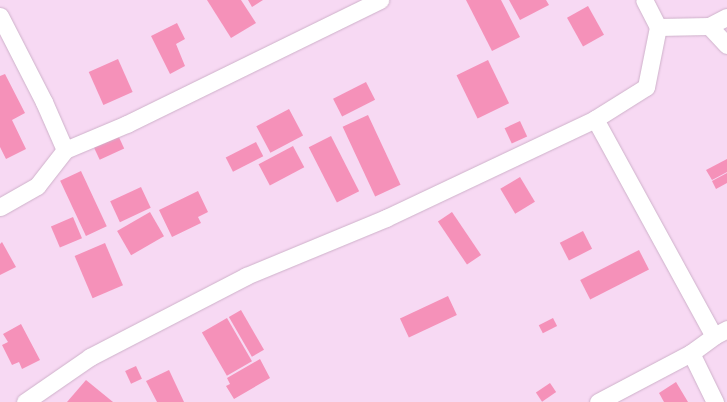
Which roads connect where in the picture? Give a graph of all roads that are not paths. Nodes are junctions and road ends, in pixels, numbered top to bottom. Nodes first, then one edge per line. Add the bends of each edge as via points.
1 (380, 0) edge
2 (644, 0) edge
3 (0, 16) edge
4 (727, 17) edge
5 (709, 26) junction
6 (658, 27) junction
7 (727, 45) edge
8 (595, 119) junction
9 (65, 150) junction
10 (0, 207) edge
11 (720, 332) edge
12 (691, 353) junction
13 (25, 402) edge
14 (598, 402) edge
15 (715, 402) edge

1 - 9 street via 127,124
2 - 6 street
3 - 9 street via 44,102
4 - 5 street
5 - 6 street
5 - 7 street
6 - 8 street via 646,87
8 - 11 street
8 - 13 street via 386,218 246,276 90,357
9 - 10 street via 37,186
11 - 12 street
12 - 14 street
12 - 15 street

